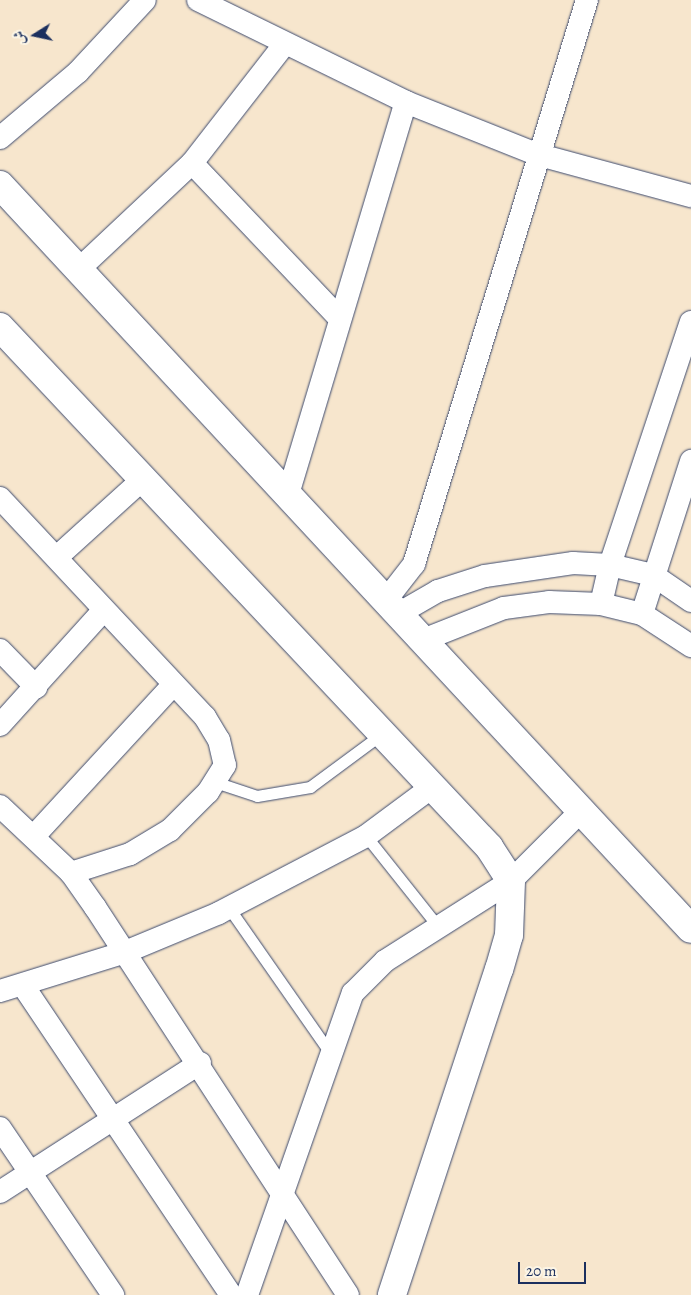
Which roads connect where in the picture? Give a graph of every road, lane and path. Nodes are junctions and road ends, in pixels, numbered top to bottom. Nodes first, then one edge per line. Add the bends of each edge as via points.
1 (145, 0) edge
2 (198, 0) edge
3 (587, 0) edge
4 (283, 46) junction
5 (406, 102) junction
6 (0, 138) edge
7 (536, 154) junction
8 (192, 163) junction
9 (0, 185) edge
10 (691, 196) edge
11 (78, 270) junction
12 (338, 317) junction
13 (691, 322) edge
14 (0, 328) edge
15 (691, 461) edge
16 (143, 479) junction
17 (289, 491) junction
18 (0, 498) edge
19 (57, 557) junction
20 (610, 565) junction
21 (653, 575) junction
22 (682, 586) edge
23 (691, 601) edge
24 (602, 604) junction
25 (392, 607) junction
26 (103, 611) junction
27 (642, 614) junction
28 (423, 640) junction
29 (691, 646) edge
30 (0, 650) edge
31 (173, 685) junction
32 (36, 687) junction
33 (0, 725) edge
34 (382, 733) junction
35 (215, 782) junction
36 (432, 787) junction
37 (0, 806) edge
38 (582, 810) junction
39 (34, 835) junction
40 (366, 836) junction
41 (71, 873) junction
42 (511, 880) junction
43 (229, 908) junction
44 (440, 929) junction
45 (691, 929) edge
46 (123, 953) junction
47 (24, 987) junction
48 (0, 991) edge
49 (330, 1053) junction
50 (200, 1063) junction
51 (113, 1120) junction
52 (0, 1128) edge
53 (28, 1175) junction
54 (0, 1192) edge
55 (282, 1194) junction
56 (114, 1295) edge
57 (231, 1295) edge
58 (247, 1295) edge
59 (348, 1295) edge
60 (392, 1295) edge

1 - 6 street via 78,72
2 - 4 street
3 - 7 street
4 - 5 street
4 - 8 street
5 - 7 street
5 - 12 street
7 - 10 street
7 - 25 street via 414,564
8 - 11 street
8 - 12 street
9 - 11 street
11 - 17 street
12 - 17 street
13 - 20 street
14 - 16 street
15 - 21 street
16 - 19 street
16 - 34 street
17 - 25 street
18 - 19 street
19 - 26 street
20 - 21 street
20 - 24 street
20 - 25 street via 535,566 485,576
21 - 22 street
21 - 27 street
22 - 23 street
24 - 27 street
24 - 28 street via 549,602 504,608
25 - 28 street
26 - 31 street
26 - 32 street
27 - 29 street
28 - 38 street
30 - 32 street
31 - 35 street via 205,717 219,740 224,765
31 - 39 street
32 - 33 street
34 - 35 lane via 310,788 257,796
34 - 36 street
35 - 41 street via 170,830 130,854
36 - 40 street
36 - 42 street via 489,847
37 - 39 street
38 - 42 street
38 - 45 street
39 - 41 street
40 - 43 street
40 - 44 lane
41 - 46 street
42 - 44 street
42 - 60 street via 509,935
43 - 46 street
43 - 49 lane
44 - 49 street via 385,961 353,993
46 - 47 street
46 - 50 street
47 - 48 street
47 - 51 street
49 - 55 street
50 - 51 street
50 - 55 street
51 - 53 street
51 - 57 street
52 - 53 street
53 - 54 street
53 - 56 street
55 - 58 street
55 - 59 street

